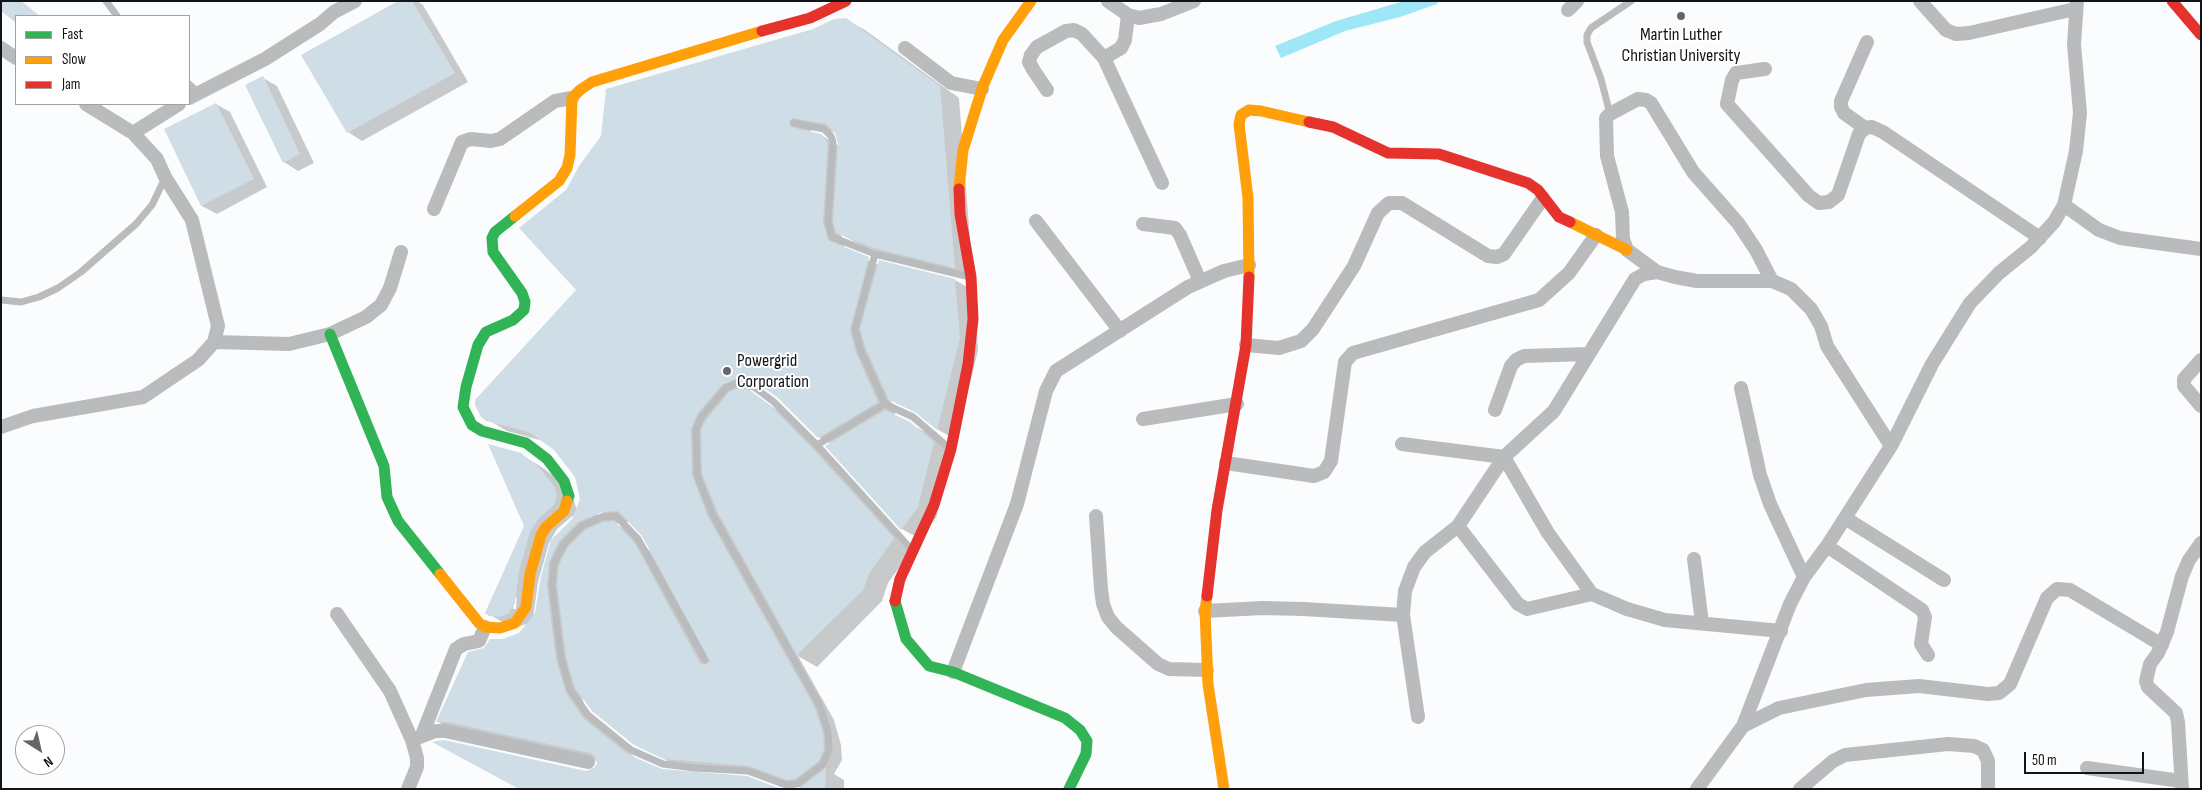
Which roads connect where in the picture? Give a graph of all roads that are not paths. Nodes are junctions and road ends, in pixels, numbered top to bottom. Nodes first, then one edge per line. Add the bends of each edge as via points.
1 (106, 1) edge
2 (355, 1) edge
3 (846, 1) edge
4 (1031, 1) edge
5 (1108, 1) edge
6 (1194, 1) edge
7 (1631, 1) edge
8 (1920, 1) edge
9 (2172, 1) edge
10 (2076, 5) edge
11 (116, 15) edge
12 (1128, 15) junction
13 (2201, 35) edge
14 (1867, 42) dead end
15 (905, 48) dead end
16 (1104, 58) junction
17 (1765, 69) dead end
18 (982, 89) junction
19 (1048, 90) dead end
20 (192, 91) edge
21 (572, 98) junction
22 (88, 105) edge
23 (177, 105) edge
24 (1610, 114) junction
25 (794, 123) dead end
26 (1865, 128) junction
27 (133, 133) junction
28 (165, 177) junction
29 (1162, 183) dead end
30 (1543, 198) junction
31 (2064, 205) junction
32 (434, 209) dead end
33 (1036, 221) dead end
34 (1143, 224) dead end
35 (1596, 235) junction
36 (2040, 238) junction
37 (2201, 249) edge
38 (1627, 250) junction
39 (401, 252) dead end
40 (875, 254) junction
41 (1250, 265) junction
42 (1657, 272) junction
43 (971, 277) junction
44 (1200, 281) junction
45 (1772, 281) junction
46 (1, 300) edge
47 (1120, 331) junction
48 (330, 334) junction
49 (214, 342) junction
50 (1246, 345) junction
51 (1588, 354) junction
52 (2201, 360) edge
53 (1741, 388) dead end
54 (885, 404) junction
55 (1237, 404) junction
56 (2201, 406) edge
57 (1495, 410) dead end
58 (1143, 419) dead end
59 (1, 427) edge
60 (1402, 444) dead end
61 (817, 445) junction
62 (1891, 446) junction
63 (950, 449) junction
64 (1504, 457) junction
65 (1226, 463) junction
66 (1096, 516) dead end
67 (1845, 518) junction
68 (1458, 526) junction
69 (2201, 543) edge
70 (1827, 546) junction
71 (914, 552) junction
72 (1694, 559) dead end
73 (1804, 577) junction
74 (1944, 580) dead end
75 (1592, 594) junction
76 (1205, 611) junction
77 (336, 614) dead end
78 (1403, 615) junction
79 (1702, 623) junction
80 (486, 627) junction
81 (1781, 630) junction
82 (2162, 645) junction
83 (1928, 655) dead end
84 (705, 660) dead end
85 (1207, 670) junction
86 (953, 672) junction
87 (1418, 717) dead end
88 (1743, 726) junction
89 (417, 737) junction
90 (588, 762) dead end
91 (2087, 768) dead end
92 (2181, 785) edge
93 (1801, 788) edge
94 (408, 789) edge
95 (1069, 789) edge
96 (1224, 789) edge
97 (1697, 789) edge
98 (1988, 789) edge

1 - 11 lane
2 - 20 street via 265,59
3 - 21 street via 810,18 592,82
4 - 18 street via 1003,40
5 - 12 street
6 - 12 street via 1161,14 1139,18
7 - 24 lane via 1591,28 1588,35 1587,42
8 - 10 street via 1946,30 1956,34
9 - 13 street
10 - 31 street via 2074,44 2080,113 2076,151
12 - 16 street via 1126,40 1121,48
14 - 26 street via 1841,101 1844,113
15 - 18 street via 951,82
16 - 19 street via 1082,34 1074,30 1037,47 1030,62
16 - 29 street
17 - 26 street via 1736,73 1727,104 1809,196 1819,203 1829,202 1838,196 1859,134
18 - 43 street via 963,150 959,181 960,214
21 - 32 street via 555,101 500,139 462,142
21 - 80 street via 567,168 559,181 495,232 492,238 493,252 522,293 524,310 513,320 486,332 478,345 464,407 472,425 482,431 526,443 547,459 564,481 570,496 564,511 546,526 542,535 522,616 516,623 500,628
22 - 27 street
23 - 27 street
24 - 38 street via 1606,118 1607,156 1622,212 1623,239
24 - 45 street via 1638,99 1651,103 1693,172 1747,236
25 - 40 lane via 824,129 831,136 828,222 832,237
26 - 36 street via 1872,127 1882,132
27 - 28 street via 149,148
28 - 46 lane via 152,205 136,224 81,272 39,297 21,302
28 - 49 street via 192,220 218,326
30 - 35 street via 1559,217
30 - 41 street via 1528,183 1458,159 1423,152 1388,154 1333,127 1249,110 1241,115 1239,124 1248,198
30 - 50 street via 1504,254 1497,258 1488,256 1402,204 1389,203 1378,213 1354,266 1313,329 1301,341 1279,348
31 - 36 street
31 - 37 street via 2099,230 2120,238
33 - 47 street
34 - 44 street via 1175,228
35 - 38 street
35 - 65 street via 1569,273 1539,300 1353,353 1346,362 1331,461 1324,472 1314,476
36 - 62 street via 1970,303 1932,364
38 - 42 street
39 - 48 street via 390,288 381,304 366,317
40 - 43 lane
40 - 54 lane via 855,329 861,351
41 - 44 street
41 - 50 street
42 - 45 street via 1697,281
42 - 51 street via 1635,279
43 - 63 street via 973,319 968,364
44 - 47 street
45 - 62 street via 1791,289 1811,308 1827,346
47 - 86 street via 1056,371 1046,392 1017,504
48 - 49 street via 289,344
48 - 80 street via 384,466 387,497 392,510 463,604
49 - 59 street via 198,360 143,397 33,416
50 - 55 street
51 - 57 street via 1524,356 1516,360
51 - 64 street via 1554,411
52 - 56 street via 2184,379 2184,386
53 - 73 street via 1760,475
54 - 61 lane
54 - 63 lane via 913,417
55 - 58 street
55 - 65 street
60 - 64 street
61 - 71 lane
61 - 84 lane via 774,402 750,384 737,383 726,388 702,416 696,429 697,475 713,515 827,722 828,750 823,764 797,784 786,785 748,771 662,764 631,750 581,708 565,678 561,658 552,584 554,563 564,544 582,526 602,517 616,516 638,539
62 - 67 street
63 - 71 street via 934,505
64 - 68 street
64 - 75 street via 1548,533
65 - 76 street
66 - 85 street via 1102,597 1108,617 1158,664 1169,669
67 - 70 street
67 - 74 street
68 - 75 street via 1522,607 1534,608
68 - 78 street via 1425,552 1414,567 1405,591
69 - 82 street via 2182,576
70 - 73 street
70 - 83 street via 1922,610 1925,617 1922,644
71 - 86 street via 900,579 895,601 898,616 906,639 929,666
72 - 79 street
73 - 81 street
75 - 79 street via 1665,620
76 - 78 street via 1263,608
76 - 85 street
77 - 89 street via 390,690
78 - 87 street
79 - 81 street
80 - 89 street via 479,641 456,649
81 - 88 street
82 - 88 street via 2070,590 2056,589 2048,598 2010,684 1999,693 1919,686 1866,690 1779,708
82 - 92 street via 2150,664 2146,681 2148,687 2176,713
85 - 96 street
86 - 95 street via 1065,718 1080,730 1087,741 1086,754
88 - 97 street
89 - 90 street via 445,731
89 - 94 street via 417,767
91 - 92 street
93 - 98 street via 1845,755 1948,744 1983,750 1988,761

